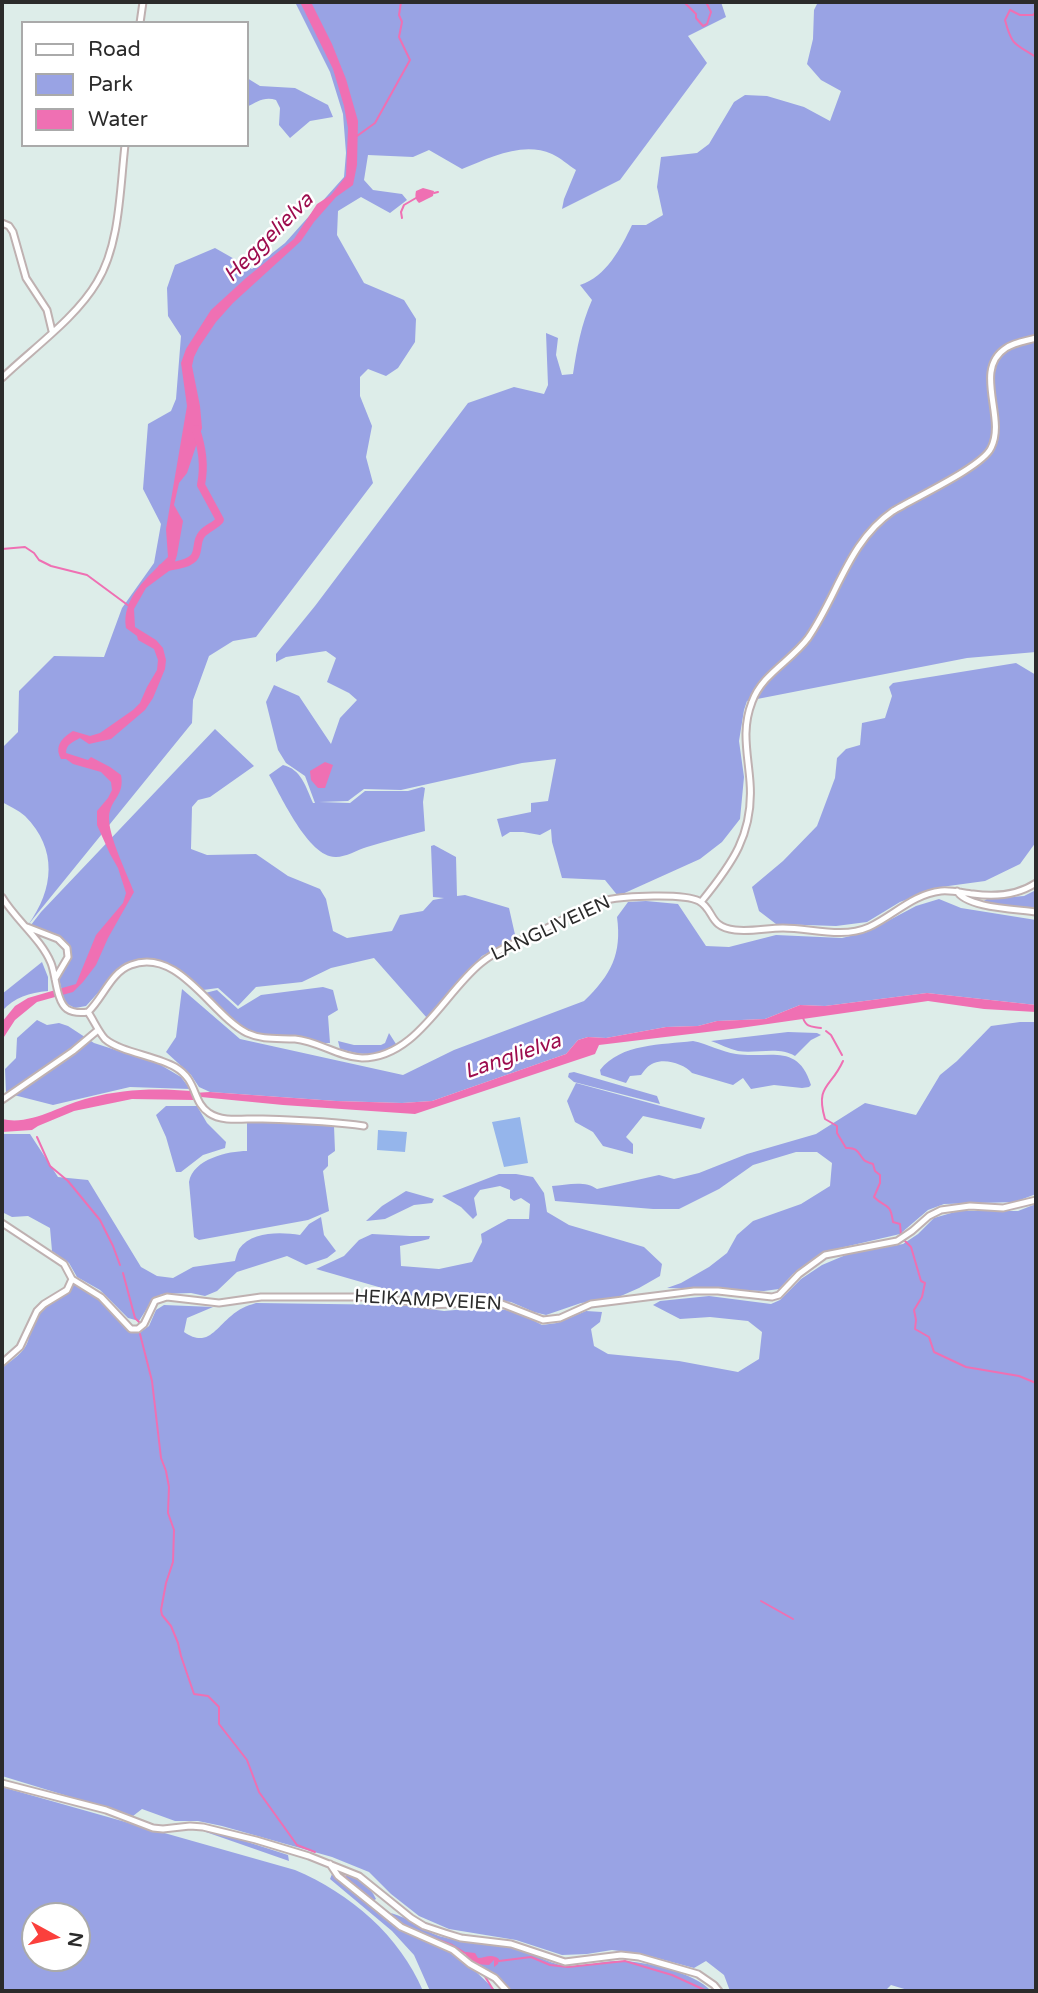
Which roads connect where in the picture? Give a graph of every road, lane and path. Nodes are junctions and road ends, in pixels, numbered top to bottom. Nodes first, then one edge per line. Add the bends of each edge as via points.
1 (142, 2) edge
2 (140, 21) edge
3 (125, 147) edge
4 (2, 223) edge
5 (52, 331) junction
6 (1036, 338) edge
7 (2, 378) edge
8 (1036, 883) edge
9 (957, 891) junction
10 (2, 897) edge
11 (701, 902) junction
12 (1036, 912) edge
13 (24, 926) junction
14 (55, 981) junction
15 (88, 1012) junction
16 (99, 1030) junction
17 (2, 1100) edge
18 (364, 1126) dead end
19 (1036, 1200) edge
20 (2, 1223) edge
21 (72, 1279) junction
22 (2, 1363) edge
23 (2, 1783) edge
24 (330, 1864) junction
25 (507, 1991) edge
26 (719, 1991) edge

1 - 2 street
3 - 5 street via 114,239 106,266 85,300
4 - 5 street via 13,232 26,278 47,310
5 - 7 street
6 - 11 street via 1006,347 994,364 991,386 996,431 988,453 875,527 853,553 808,638 756,692 746,727 751,797 745,835 728,868
8 - 9 street via 1001,894
9 - 11 street via 927,894 870,927 844,932 730,930 715,923
9 - 12 street via 962,898 978,903
10 - 13 street
11 - 15 street, LANGLIVEIEN via 639,896 608,900 583,910 488,958 411,1038 377,1056 358,1058 303,1041 247,1033 190,981 152,963 134,963 119,971
13 - 14 street via 49,959
13 - 14 street via 58,939 67,948 68,957
14 - 15 street via 69,1010
15 - 16 street
16 - 17 street
16 - 18 street via 115,1045 179,1069 209,1113 226,1119
19 - 21 street, HEIKAMPVEIEN via 1003,1208 941,1210 897,1241 825,1255 776,1296 694,1291 597,1303 555,1319 539,1319 502,1304 423,1305 377,1297 273,1296 219,1303 167,1297 155,1301 144,1324 135,1329 127,1327 98,1295
20 - 21 street via 61,1261
21 - 22 street via 63,1294 37,1311 20,1348
23 - 24 street via 148,1826 203,1827
24 - 25 street via 338,1876 401,1927 453,1950
24 - 26 street via 359,1876 411,1919 439,1931 511,1944 565,1962 632,1956 698,1974

